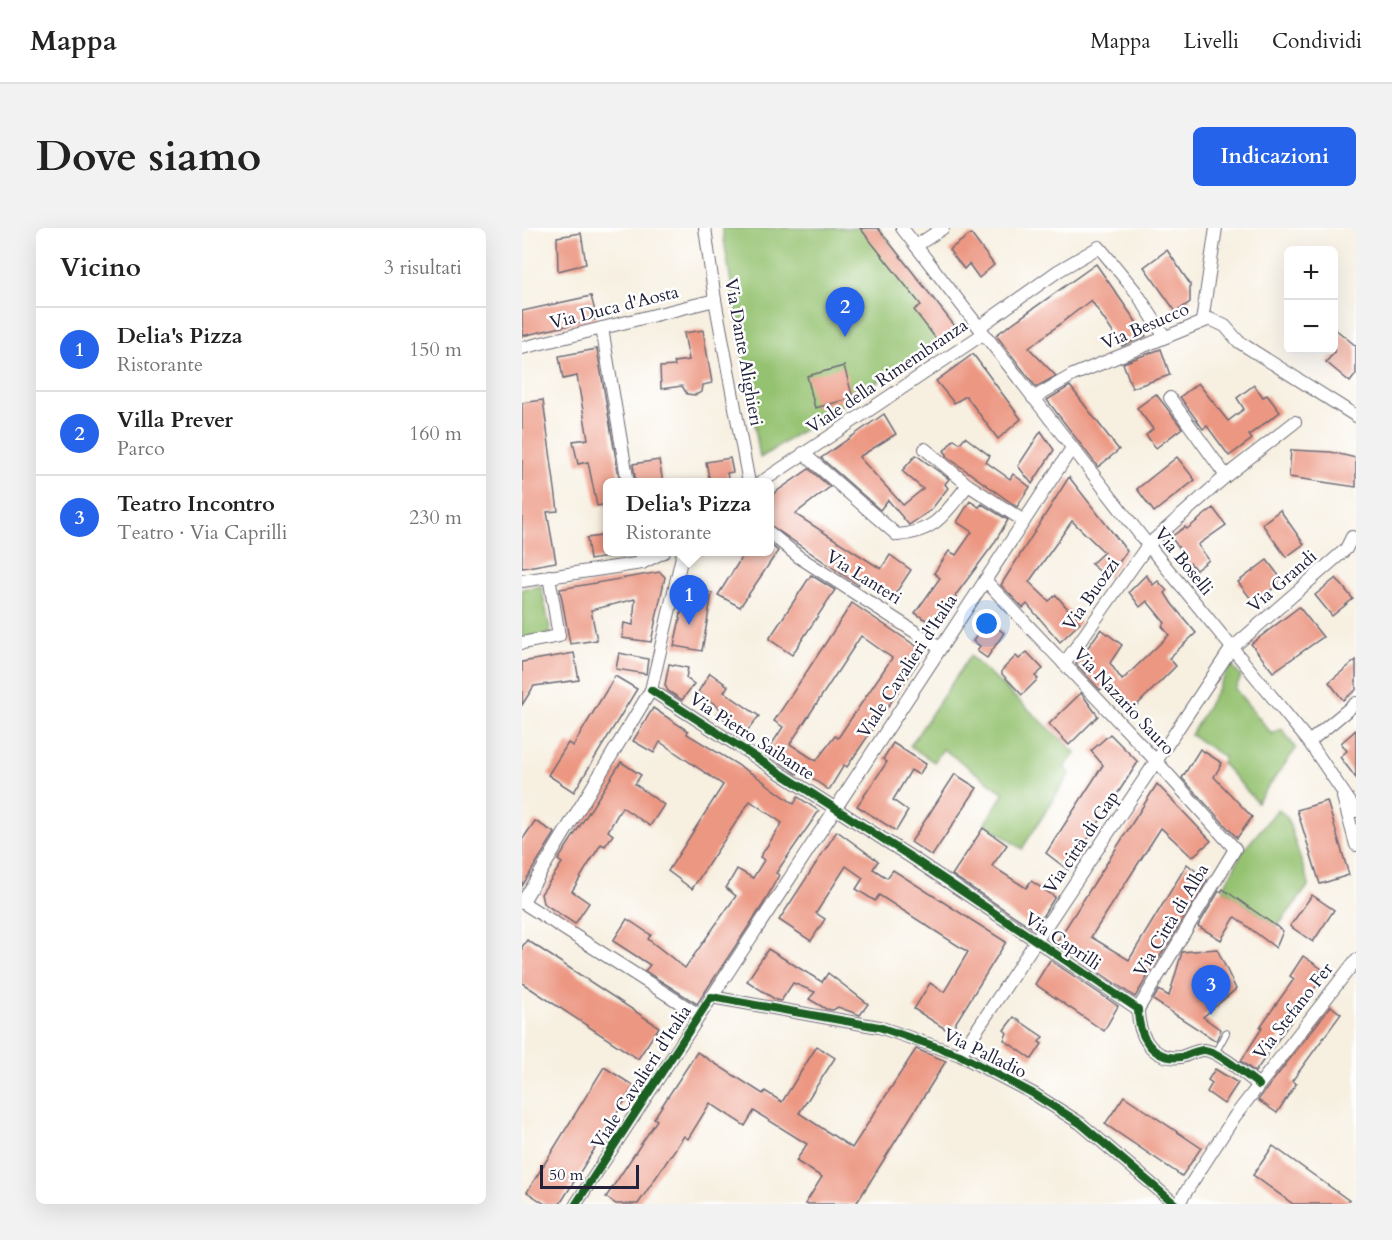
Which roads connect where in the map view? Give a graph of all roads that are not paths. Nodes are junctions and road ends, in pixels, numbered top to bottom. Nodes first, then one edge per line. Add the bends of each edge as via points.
1 (705, 228) edge
2 (902, 228) edge
3 (943, 228) edge
4 (1216, 228) edge
5 (916, 246) junction
6 (715, 300) junction
7 (1202, 321) junction
8 (602, 328) junction
9 (981, 331) junction
10 (1165, 337) junction
11 (522, 348) edge
12 (1033, 398) junction
13 (1170, 398) dead end
14 (1356, 416) edge
15 (1295, 422) dead end
16 (925, 448) dead end
17 (1072, 448) junction
18 (804, 453) junction
19 (1227, 476) junction
20 (627, 478) edge
21 (748, 478) edge
22 (767, 478) edge
23 (968, 484) junction
24 (1024, 521) junction
25 (774, 536) edge
26 (1352, 537) dead end
27 (1148, 545) junction
28 (682, 556) edge
29 (641, 557) edge
30 (549, 576) junction
31 (985, 580) junction
32 (522, 581) edge
33 (522, 643) edge
34 (940, 648) junction
35 (1231, 649) junction
36 (1064, 664) junction
37 (651, 690) junction
38 (1356, 703) edge
39 (1309, 742) junction
40 (1156, 761) junction
41 (1340, 788) junction
42 (836, 808) junction
43 (1356, 811) edge
44 (1356, 845) edge
45 (1235, 849) joint
46 (522, 902) edge
47 (1036, 941) junction
48 (1356, 960) edge
49 (711, 997) junction
50 (1138, 1009) junction
51 (699, 1016) junction
52 (1226, 1033) dead end
53 (1215, 1053) junction
54 (960, 1054) junction
55 (1259, 1085) junction
56 (576, 1204) edge
57 (1177, 1204) edge

1 - 6 street, Via Dante Alighieri
2 - 5 street, Viale della Rimembranza
3 - 5 street
4 - 7 street
5 - 9 street, Viale della Rimembranza
6 - 8 street, Via Duca d'Aosta
6 - 21 street, Via Dante Alighieri
7 - 10 street, Via Besucco
7 - 14 street, Via Besucco via 1210,319 1226,326 1239,342
8 - 11 street, Via Duca d'Aosta
8 - 20 street
9 - 10 street via 1058,271 1099,247 1136,292
9 - 12 street, Via Boselli
9 - 18 street, Viale della Rimembranza
10 - 12 street, Via Besucco via 1073,375
12 - 17 street, Via Boselli
13 - 19 street
15 - 19 street, Via Buozzi
16 - 23 street
17 - 24 street, Viale Cavalieri d'Italia
17 - 27 street, Via Boselli
18 - 22 street, Viale della Rimembranza
18 - 23 street via 897,535 917,534 932,525
19 - 27 street, Via Buozzi
23 - 24 street
24 - 31 street, Viale Cavalieri d'Italia
25 - 34 street, Via Lanteri via 799,557
26 - 35 street, Via Grandi via 1346,549
27 - 35 street, Via Boselli
27 - 36 street, Via Buozzi
28 - 37 street
29 - 30 street
30 - 32 street
30 - 33 street via 559,636
31 - 34 street, Viale Cavalieri d'Italia
31 - 36 street, Via Nazario Sauro
34 - 42 street, Viale Cavalieri d'Italia
35 - 39 street, Via Boselli
35 - 40 street, Via città di Gap
36 - 40 street, Via Nazario Sauro
37 - 42 street, Via Pietro Saibante
37 - 46 street
38 - 39 street
39 - 41 street, Via Boselli
40 - 45 street, Via Nazario Sauro
40 - 47 street, Via città di Gap
41 - 43 street, Via Boselli
41 - 44 street
42 - 47 street, Via Caprilli
42 - 49 street, Viale Cavalieri d'Italia
45 - 50 street, Via Città di Alba
46 - 51 street
47 - 50 street, Via Caprilli
47 - 54 street, Via città di Gap
48 - 55 street, Via Stefano Fer
49 - 51 street, Viale Cavalieri d'Italia
49 - 54 street, Via Palladio via 879,1027
50 - 53 street via 1141,1042 1159,1053 1170,1057 1204,1050
51 - 56 street, Viale Cavalieri d'Italia
52 - 53 lane
53 - 55 street
54 - 57 street, Via Palladio via 1080,1123
55 - 57 street, Via Stefano Fer

